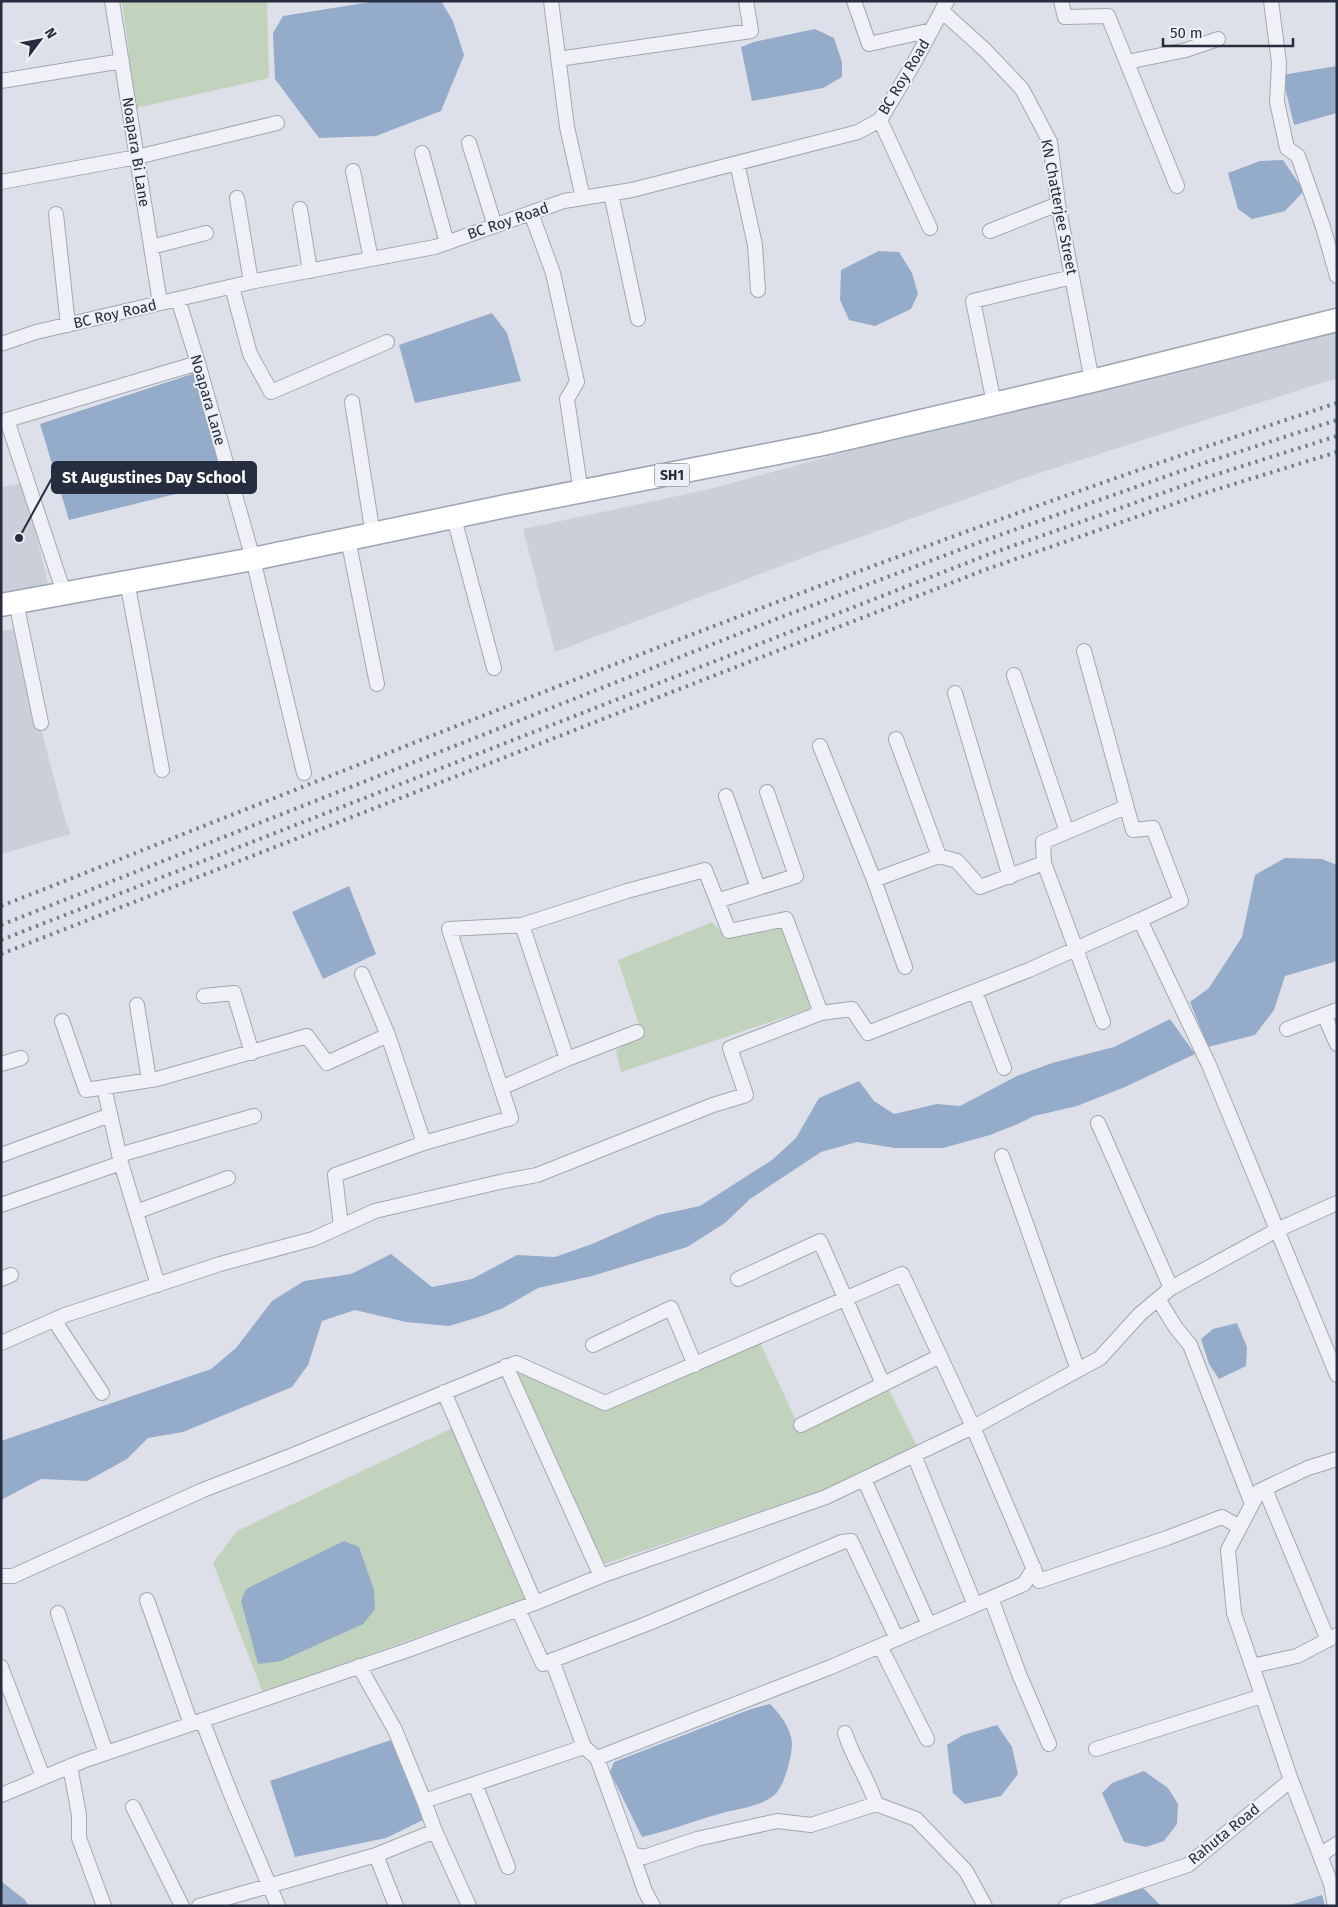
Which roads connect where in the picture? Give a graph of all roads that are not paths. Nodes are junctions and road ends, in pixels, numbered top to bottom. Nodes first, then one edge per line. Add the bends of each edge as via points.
1 (112, 1) edge
2 (551, 1) edge
3 (746, 1) edge
4 (854, 1) edge
5 (1061, 1) edge
6 (1271, 1) edge
7 (944, 6) edge
8 (932, 30) junction
9 (1218, 39) dead end
10 (558, 59) junction
11 (122, 61) junction
12 (1127, 62) junction
13 (1, 81) edge
14 (880, 120) junction
15 (278, 122) dead end
16 (469, 143) dead end
17 (422, 153) dead end
18 (137, 157) junction
19 (737, 163) junction
20 (353, 171) dead end
21 (1, 182) edge
22 (1177, 186) dead end
23 (611, 194) junction
24 (237, 198) dead end
25 (583, 198) junction
26 (1058, 204) junction
27 (300, 209) dead end
28 (532, 213) junction
29 (56, 214) dead end
30 (495, 226) junction
31 (930, 228) dead end
32 (990, 231) dead end
33 (206, 233) dead end
34 (447, 243) junction
35 (151, 247) junction
36 (371, 259) junction
37 (310, 271) junction
38 (1337, 276) edge
39 (1072, 277) junction
40 (251, 282) junction
41 (232, 287) junction
42 (758, 290) dead end
43 (178, 299) junction
44 (160, 303) junction
45 (638, 319) dead end
46 (1337, 320) edge
47 (68, 325) junction
48 (387, 342) dead end
49 (1, 344) edge
50 (198, 363) junction
51 (1092, 381) junction
52 (352, 402) dead end
53 (994, 403) junction
54 (581, 493) junction
55 (454, 518) junction
56 (373, 534) junction
57 (348, 539) junction
58 (253, 559) junction
59 (127, 581) junction
60 (64, 593) junction
61 (9, 604) edge
62 (1084, 651) dead end
63 (494, 668) dead end
64 (1014, 675) dead end
65 (377, 684) dead end
66 (955, 693) dead end
67 (41, 724) dead end
68 (896, 739) dead end
69 (820, 746) dead end
70 (162, 770) dead end
71 (304, 773) dead end
72 (767, 792) dead end
73 (726, 796) dead end
74 (1126, 807) junction
75 (1067, 832) junction
76 (939, 856) junction
77 (1044, 863) junction
78 (1010, 876) junction
79 (874, 880) junction
80 (758, 888) junction
81 (717, 901) junction
82 (1140, 920) junction
83 (522, 925) junction
84 (1077, 948) junction
85 (905, 967) dead end
86 (362, 974) dead end
87 (974, 991) junction
88 (204, 996) dead end
89 (137, 1005) dead end
90 (1331, 1012) edge
91 (821, 1013) junction
92 (62, 1021) dead end
93 (1103, 1022) dead end
94 (1287, 1030) dead end
95 (637, 1032) dead end
96 (388, 1035) junction
97 (1337, 1044) edge
98 (252, 1053) junction
99 (21, 1058) dead end
100 (567, 1059) junction
101 (1, 1064) edge
102 (1004, 1068) dead end
103 (149, 1080) junction
104 (104, 1087) junction
105 (501, 1088) junction
106 (110, 1115) junction
107 (254, 1116) dead end
108 (1098, 1123) dead end
109 (424, 1143) junction
110 (1, 1156) edge
111 (1002, 1156) dead end
112 (120, 1159) junction
113 (228, 1178) dead end
114 (3, 1199) edge
115 (1337, 1203) edge
116 (136, 1212) junction
117 (341, 1226) junction
118 (1277, 1230) junction
119 (738, 1279) dead end
120 (158, 1285) junction
121 (1171, 1288) junction
122 (846, 1298) junction
123 (1158, 1299) junction
124 (54, 1320) junction
125 (1, 1343) edge
126 (593, 1345) dead end
127 (940, 1356) junction
128 (695, 1365) junction
129 (506, 1366) junction
130 (1078, 1370) junction
131 (1337, 1375) edge
132 (883, 1384) junction
133 (444, 1392) junction
134 (102, 1393) dead end
135 (801, 1425) dead end
136 (973, 1427) junction
137 (914, 1455) junction
138 (1337, 1459) edge
139 (864, 1479) junction
140 (1265, 1488) junction
141 (1252, 1504) junction
142 (1240, 1527) junction
143 (1034, 1568) junction
144 (1, 1576) edge
145 (601, 1576) junction
146 (992, 1598) junction
147 (147, 1600) dead end
148 (535, 1603) junction
149 (975, 1605) junction
150 (518, 1609) junction
151 (58, 1613) dead end
152 (929, 1625) junction
153 (1332, 1638) edge
154 (897, 1639) junction
155 (880, 1646) junction
156 (552, 1660) junction
157 (359, 1666) junction
158 (1252, 1666) junction
159 (1, 1667) edge
160 (1262, 1696) junction
161 (196, 1722) junction
162 (845, 1733) dead end
163 (927, 1739) dead end
164 (1049, 1744) dead end
165 (584, 1747) junction
166 (1096, 1749) dead end
167 (106, 1753) junction
168 (596, 1758) junction
169 (70, 1766) junction
170 (43, 1778) junction
171 (1291, 1780) junction
172 (475, 1784) junction
173 (1, 1795) edge
174 (424, 1801) junction
175 (876, 1804) junction
176 (133, 1806) dead end
177 (435, 1831) junction
178 (1337, 1844) edge
179 (632, 1854) junction
180 (376, 1855) junction
181 (1320, 1855) junction
182 (508, 1867) dead end
183 (269, 1886) junction
184 (104, 1906) edge
185 (182, 1906) edge
186 (199, 1906) edge
187 (278, 1906) edge
188 (396, 1906) edge
189 (469, 1906) edge
190 (653, 1906) edge
191 (985, 1906) edge
192 (1066, 1906) edge
193 (1335, 1906) edge

1 - 11 street, Noapara Bi Lane
2 - 10 street
3 - 10 street via 751,31
4 - 8 street via 868,44
5 - 12 street via 1065,17 1108,16
6 - 38 street via 1279,63 1277,102 1287,148 1298,156
7 - 8 street, BC Roy Road
7 - 26 street, KN Chatterjee Street via 1022,89 1050,142
8 - 14 street, BC Roy Road
9 - 12 street via 1186,50
10 - 25 street via 567,127
11 - 13 street
11 - 18 street, Noapara Bi Lane
12 - 22 street
14 - 19 street, BC Roy Road via 858,132
14 - 31 street
15 - 18 street
16 - 30 street
17 - 34 street
18 - 21 street
18 - 35 street, Noapara Bi Lane
19 - 23 street, BC Roy Road
19 - 42 street via 755,245
20 - 36 street
23 - 25 street, BC Roy Road
23 - 45 street
24 - 40 street
25 - 28 street, BC Roy Road
26 - 32 street
26 - 39 street, KN Chatterjee Street
27 - 37 street
28 - 30 street, BC Roy Road
28 - 54 street via 553,273 577,382 567,398
29 - 47 street
30 - 34 street, BC Roy Road
33 - 35 street
34 - 36 street, BC Roy Road
35 - 44 street, Noapara Bi Lane
36 - 37 street, BC Roy Road
37 - 40 street, BC Roy Road
39 - 51 street, KN Chatterjee Street
39 - 53 street via 973,301
40 - 41 street, BC Roy Road
41 - 43 street, BC Roy Road
41 - 48 street via 250,354 272,392
43 - 44 street, BC Roy Road
43 - 50 street, Noapara Lane
44 - 47 street, BC Roy Road
46 - 51 main road, SH1
47 - 49 street, BC Roy Road
50 - 58 street, Noapara Lane
50 - 60 street via 7,420
51 - 53 main road, SH1
52 - 56 street
53 - 54 main road, SH1 via 823,444
54 - 55 main road, SH1
55 - 56 main road, SH1
55 - 63 street
56 - 57 main road, SH1
57 - 58 main road, SH1
57 - 65 street
58 - 59 main road, SH1
58 - 71 street, Noapara Lane
59 - 60 main road, SH1
59 - 70 street
60 - 61 main road, SH1
61 - 67 street
62 - 74 street
64 - 75 street
66 - 78 street
68 - 76 street
69 - 79 street
72 - 80 street via 796,876
73 - 80 street
74 - 75 street
74 - 82 street via 1133,830 1153,828 1180,901
75 - 77 street via 1043,842
76 - 78 street via 957,861 980,887
76 - 79 street
77 - 78 street
77 - 84 street
79 - 85 street
80 - 81 street
81 - 83 street via 705,870
81 - 91 street via 729,932 786,919
82 - 84 street
82 - 118 street via 1209,1065
83 - 100 street
83 - 105 street via 449,928
84 - 87 street
84 - 93 street
86 - 96 street
87 - 91 street via 868,1033 852,1009
87 - 102 street
88 - 98 street via 234,993
89 - 103 street
90 - 94 street
90 - 97 street
91 - 117 street via 730,1048 746,1095 712,1104 538,1175 375,1211
92 - 104 street via 86,1090
95 - 100 street
96 - 98 street via 327,1063 307,1036
96 - 109 street
98 - 103 street
99 - 101 street
100 - 105 street
103 - 104 street
104 - 106 street
105 - 109 street via 511,1118
106 - 110 street
106 - 112 street
107 - 112 street
108 - 121 street
109 - 117 street via 335,1175
111 - 130 street
112 - 114 street
112 - 116 street
113 - 116 street
115 - 118 street
116 - 120 street
117 - 120 street via 313,1238
118 - 121 street
118 - 131 street
119 - 122 street via 820,1241
120 - 124 street
121 - 123 street
122 - 127 street via 902,1274
122 - 128 street
122 - 132 street
123 - 130 street via 1100,1358
123 - 141 street via 1190,1345
124 - 125 street
124 - 134 street
126 - 128 street via 671,1308
127 - 132 street
127 - 136 street
128 - 129 street via 605,1403 516,1362
129 - 133 street
129 - 145 street
130 - 136 street
132 - 135 street
133 - 144 street via 203,1490 13,1576
133 - 148 street
136 - 137 street
136 - 143 street
137 - 139 street
137 - 149 street
138 - 140 street
139 - 145 street via 826,1496
139 - 152 street
140 - 141 street via 1259,1491
140 - 153 street
141 - 142 street
142 - 143 street via 1222,1517 1039,1581
142 - 158 street via 1228,1550 1234,1613
143 - 146 street via 1024,1584
145 - 148 street
146 - 149 street
146 - 164 street
147 - 161 street
148 - 150 street
149 - 152 street
150 - 156 street via 543,1664
150 - 157 street
151 - 167 street
152 - 154 street
153 - 158 street via 1297,1656
154 - 155 street
154 - 156 street via 851,1541
155 - 163 street
155 - 168 street
156 - 165 street
157 - 161 street
157 - 174 street via 394,1730
158 - 160 street
159 - 170 street
160 - 166 street
160 - 171 street
161 - 167 street
161 - 183 street
162 - 175 street via 850,1752 872,1789
165 - 168 street
165 - 172 street
167 - 169 street
168 - 179 street
169 - 170 street
169 - 184 street via 79,1815 79,1838
170 - 173 street
171 - 181 street
171 - 192 street, Rahuta Road via 1188,1865
172 - 174 street
172 - 182 street
174 - 177 street
175 - 179 street via 811,1825 778,1821 697,1839 644,1857
175 - 191 street via 916,1819 966,1871
176 - 185 street
177 - 180 street
177 - 189 street
178 - 181 street
179 - 190 street
180 - 183 street
180 - 188 street
181 - 193 street
183 - 186 street
183 - 187 street

